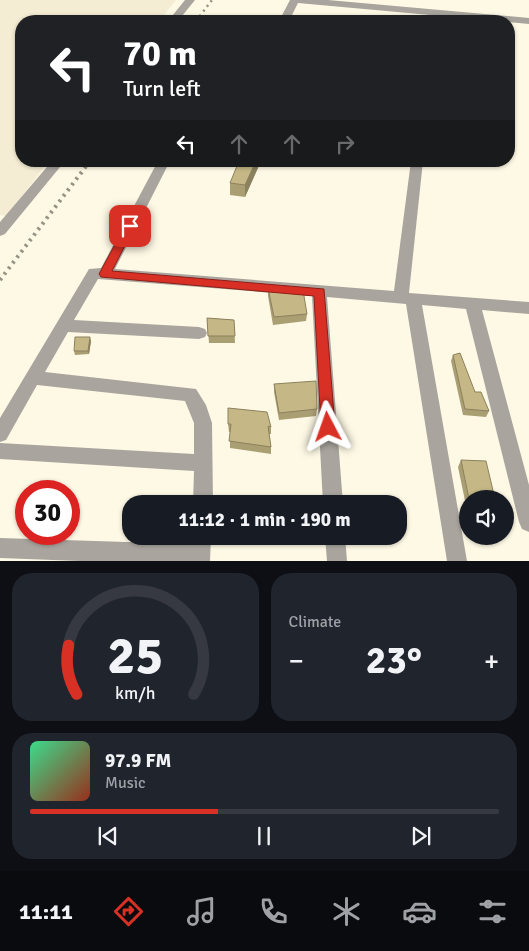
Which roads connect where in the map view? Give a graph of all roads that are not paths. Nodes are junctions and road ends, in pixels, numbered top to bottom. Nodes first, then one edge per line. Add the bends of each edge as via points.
1 (190, 0) edge
2 (296, 0) edge
3 (437, 0) edge
4 (178, 15) edge
5 (287, 15) edge
6 (419, 15) edge
7 (435, 15) edge
8 (515, 20) edge
9 (529, 21) edge
10 (54, 167) edge
11 (161, 167) edge
12 (418, 167) edge
13 (0, 231) edge
14 (105, 274) junction
15 (320, 292) junction
16 (407, 299) junction
17 (473, 304) junction
18 (529, 308) edge
19 (63, 326) junction
20 (199, 332) dead end
21 (33, 378) junction
22 (6, 420) edge
23 (0, 434) edge
24 (0, 451) edge
25 (204, 463) junction
26 (202, 495) edge
27 (332, 495) edge
28 (529, 522) edge
29 (336, 545) edge
30 (0, 548) edge
31 (201, 551) edge
32 (337, 561) edge
33 (457, 561) edge

1 - 4 street
2 - 5 street
2 - 6 street
3 - 7 street
8 - 9 street
10 - 13 street
11 - 14 street
12 - 16 street
14 - 15 street
14 - 19 street via 94,273
15 - 16 street
15 - 27 street
16 - 17 street
16 - 33 street
17 - 18 street
17 - 28 street
19 - 20 street
19 - 21 street
21 - 22 street
21 - 25 street via 190,394 203,423
22 - 23 street
24 - 25 street
25 - 26 street
29 - 32 street
30 - 31 street

